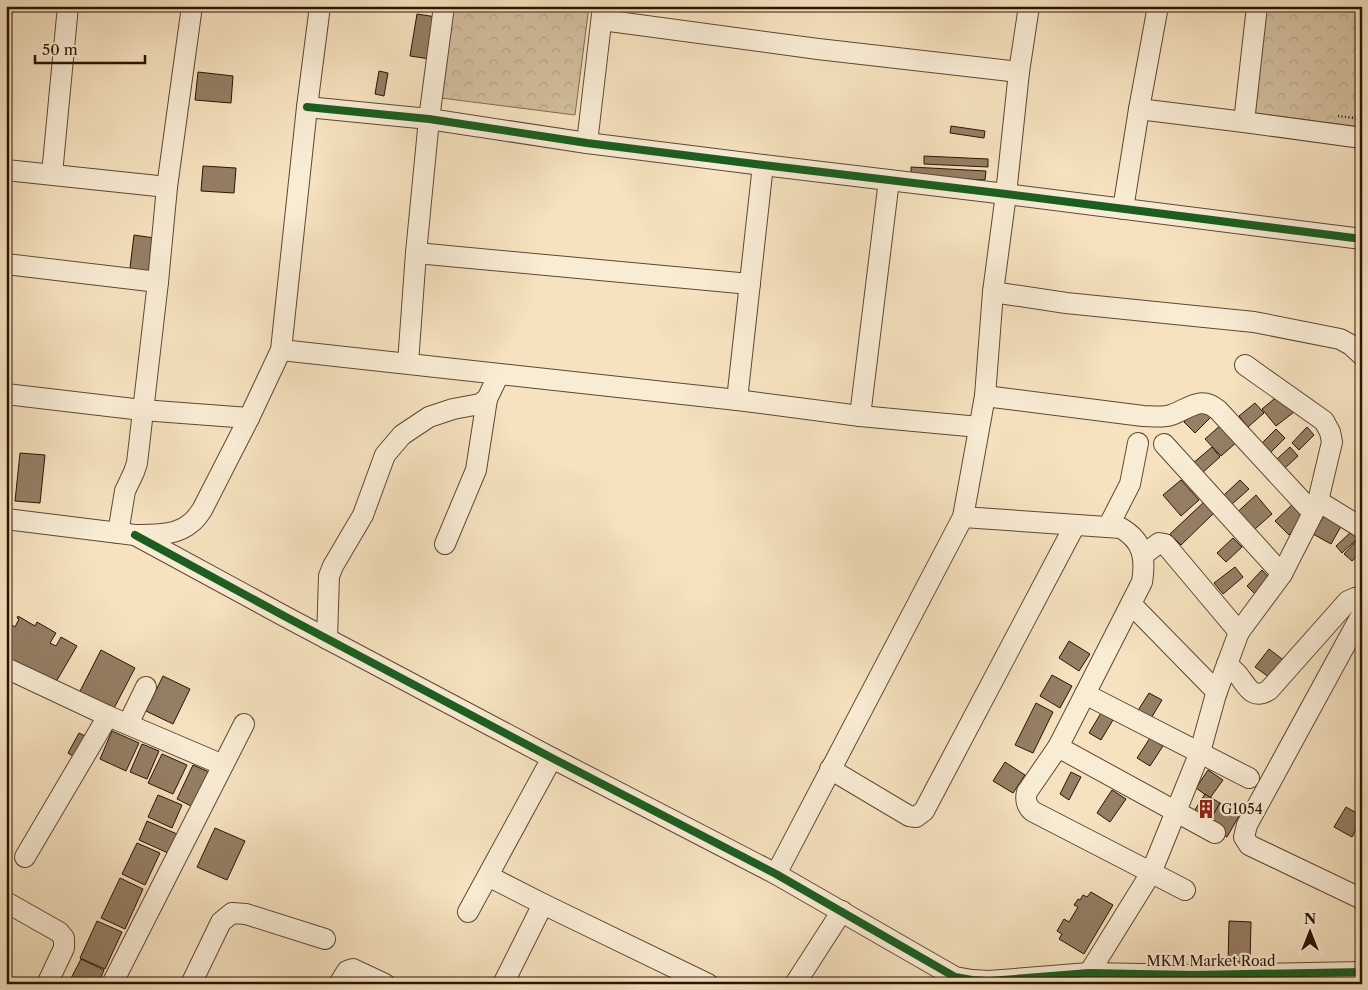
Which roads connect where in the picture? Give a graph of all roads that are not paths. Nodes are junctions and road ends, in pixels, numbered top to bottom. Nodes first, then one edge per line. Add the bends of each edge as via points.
1 (68, 6) edge
2 (192, 6) edge
3 (320, 6) edge
4 (444, 6) edge
5 (1029, 6) edge
6 (1158, 6) edge
7 (1257, 6) edge
8 (602, 13) edge
9 (1019, 72) junction
10 (307, 107) junction
11 (1139, 109) junction
12 (429, 119) junction
13 (1244, 122) junction
14 (1362, 138) edge
15 (587, 142) junction
16 (763, 165) junction
17 (6, 170) edge
18 (52, 174) junction
19 (889, 180) junction
20 (167, 187) junction
21 (1006, 194) junction
22 (1123, 209) junction
23 (1362, 239) edge
24 (416, 253) junction
25 (6, 264) edge
26 (158, 282) junction
27 (750, 284) junction
28 (994, 292) junction
29 (281, 350) junction
30 (1362, 355) edge
31 (408, 364) junction
32 (1245, 365) dead end
33 (499, 374) junction
34 (6, 394) edge
35 (985, 396) junction
36 (487, 400) junction
37 (737, 400) junction
38 (142, 410) junction
39 (860, 416) junction
40 (249, 418) junction
41 (979, 427) junction
42 (1138, 443) dead end
43 (1164, 444) dead end
44 (1316, 507) junction
45 (963, 517) junction
46 (6, 519) edge
47 (1075, 525) junction
48 (1108, 527) junction
49 (1362, 528) edge
50 (126, 534) junction
51 (445, 544) dead end
52 (1143, 555) junction
53 (1282, 574) junction
54 (1362, 597) edge
55 (1131, 604) junction
56 (1362, 614) edge
57 (1239, 632) junction
58 (327, 639) junction
59 (1227, 664) junction
60 (6, 668) edge
61 (146, 687) dead end
62 (1217, 692) junction
63 (1085, 694) junction
64 (108, 716) junction
65 (128, 724) junction
66 (244, 724) dead end
67 (1058, 747) junction
68 (1200, 752) junction
69 (552, 758) junction
70 (223, 765) junction
71 (830, 769) junction
72 (1250, 778) dead end
73 (1176, 812) junction
74 (1216, 833) dead end
75 (26, 857) dead end
76 (1151, 872) junction
77 (776, 874) junction
78 (488, 876) junction
79 (1185, 890) dead end
80 (1362, 898) edge
81 (6, 902) edge
82 (543, 904) junction
83 (468, 912) dead end
84 (842, 912) junction
85 (324, 939) dead end
86 (1362, 972) edge
87 (1085, 978) edge
88 (47, 984) edge
89 (112, 984) edge
90 (191, 984) edge
91 (340, 984) edge
92 (384, 984) edge
93 (503, 984) edge
94 (708, 984) edge
95 (795, 984) edge

1 - 18 street
2 - 20 street
3 - 10 street
4 - 12 street
5 - 9 street
6 - 11 street
7 - 13 street
8 - 9 street via 808,48
8 - 15 street
9 - 21 street
10 - 12 street
10 - 29 street
11 - 13 street
11 - 22 street
12 - 15 street
12 - 24 street
13 - 14 street
15 - 16 street
16 - 19 street
16 - 27 street
17 - 18 street
18 - 20 street
19 - 21 street
19 - 39 street
20 - 26 street
21 - 22 street
21 - 28 street
22 - 23 street
24 - 27 street
24 - 31 street
25 - 26 street
26 - 38 street
27 - 37 street
28 - 30 street via 1066,303 1254,322 1340,340
28 - 35 street
29 - 31 street
29 - 40 street
31 - 33 street
32 - 44 street via 1324,421 1330,432 1332,442
33 - 36 street
33 - 37 street
34 - 38 street
35 - 41 street
35 - 44 street via 1157,417 1198,403 1210,404
36 - 51 street via 476,470
36 - 58 street via 429,417 402,435 385,455 363,515 329,576
37 - 39 street
38 - 40 street
38 - 50 street via 137,463 125,491
39 - 41 street
40 - 50 street via 202,510 192,522 169,534
41 - 45 street
42 - 48 street via 1130,484
43 - 53 street
44 - 49 street
44 - 53 street
45 - 47 street
45 - 71 street
46 - 50 street
47 - 48 street
47 - 71 street via 924,811 916,817 909,816
48 - 52 street via 1121,528 1131,534
50 - 58 street, MKM Market Road
52 - 55 street via 1142,582
52 - 57 street via 1159,543 1165,544
53 - 57 street
54 - 59 street via 1348,601 1263,694 1255,694 1245,686
55 - 62 street
55 - 63 street
56 - 80 street via 1247,825 1244,836 1249,845
57 - 59 street
58 - 69 street, MKM Market Road
59 - 62 street
60 - 64 street
61 - 65 street
62 - 68 street
63 - 67 street
63 - 68 street
64 - 65 street
64 - 75 street
65 - 70 street
66 - 70 street
67 - 73 street
67 - 76 street via 1028,792 1025,798 1027,805 1032,811
68 - 72 street
68 - 73 street
69 - 77 street, MKM Market Road
69 - 78 street
70 - 89 street
71 - 77 street
73 - 74 street
73 - 76 street
76 - 79 street
76 - 87 street
77 - 84 street, MKM Market Road
78 - 82 street
78 - 83 street
81 - 88 street via 64,938 64,948
82 - 93 street
82 - 94 street
84 - 87 street, MKM Market Road via 955,977 989,981
84 - 95 street
85 - 90 street via 246,914 232,914 221,922
86 - 87 street, MKM Market Road
91 - 92 street via 353,969

